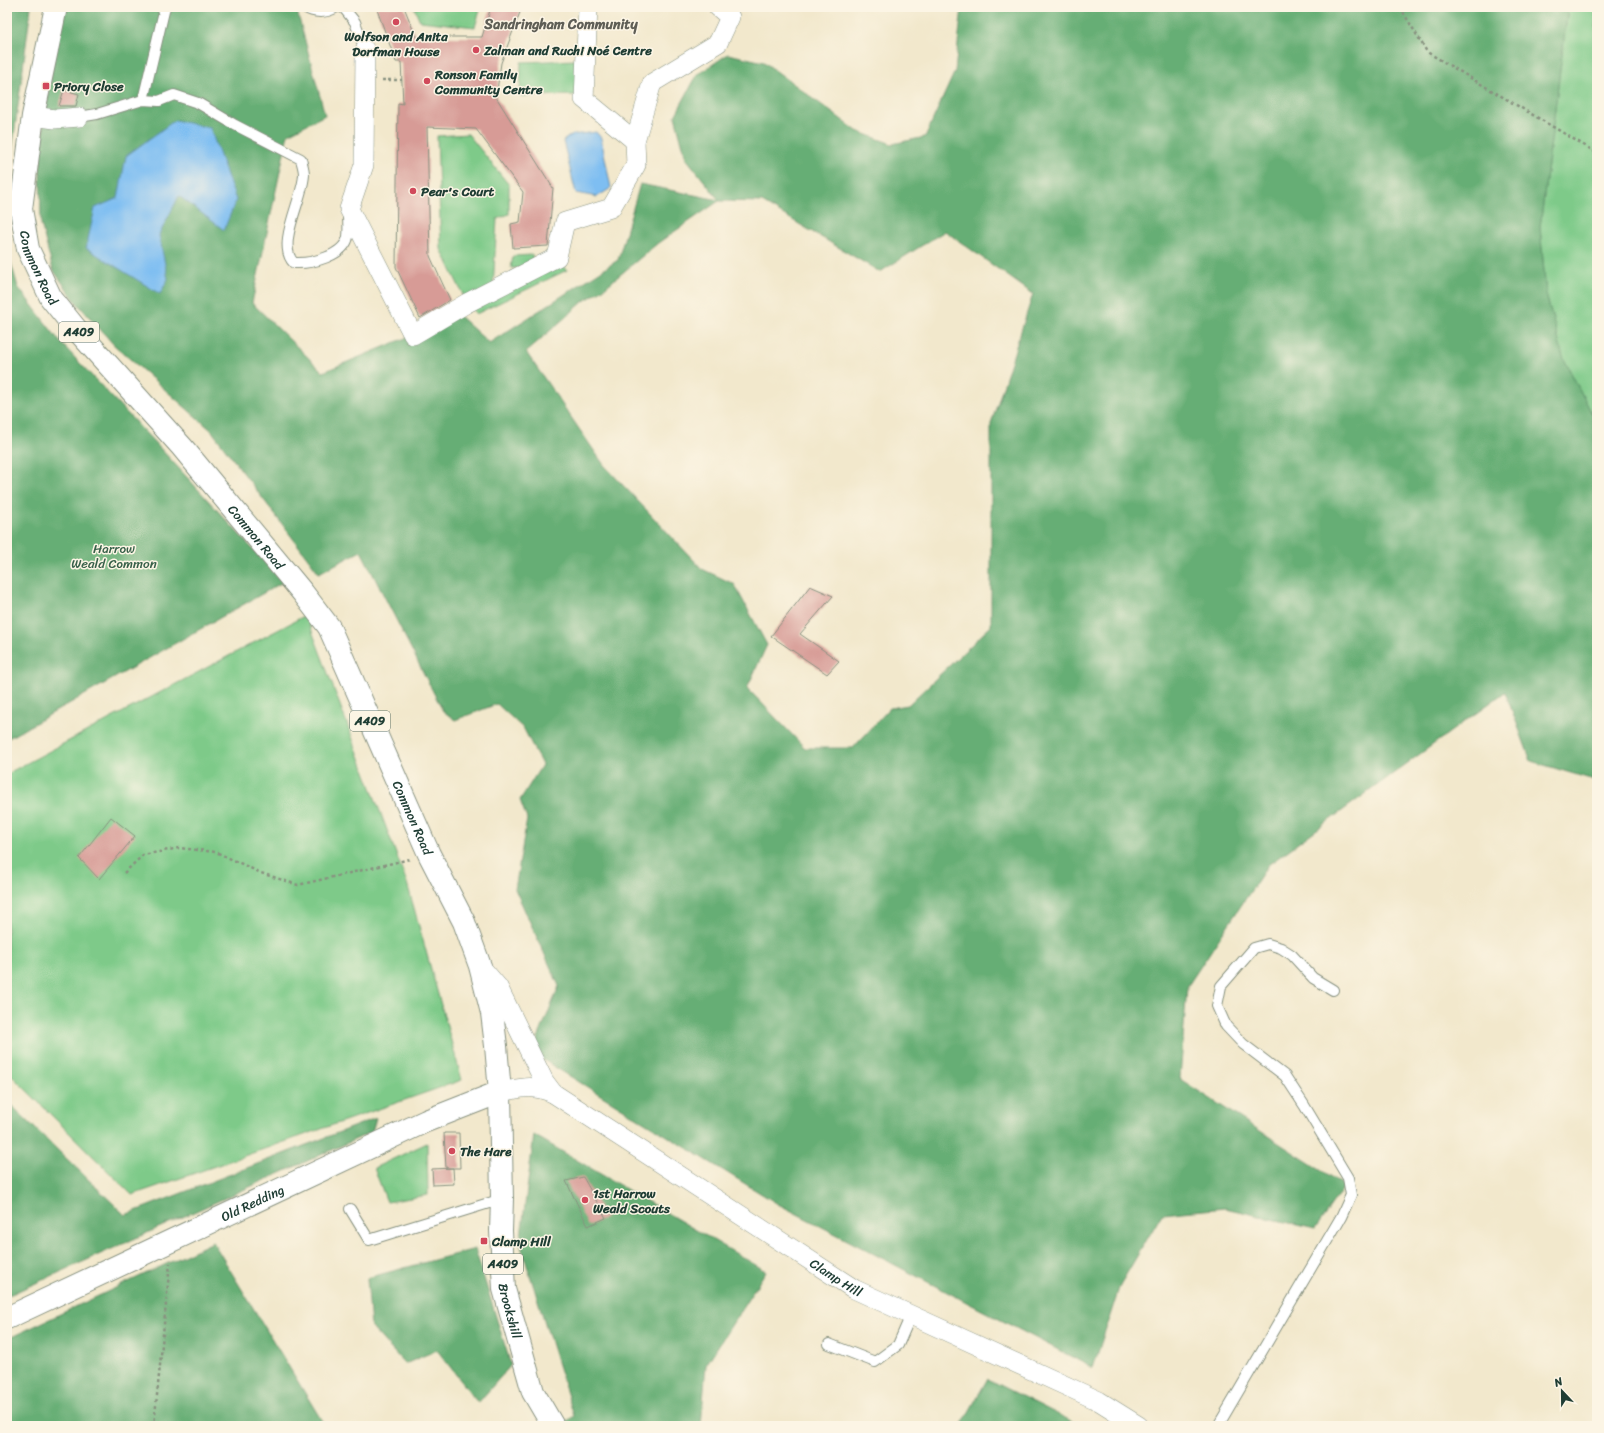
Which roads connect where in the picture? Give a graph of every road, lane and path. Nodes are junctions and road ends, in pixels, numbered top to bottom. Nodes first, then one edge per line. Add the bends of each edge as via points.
1 (56, 7) edge
2 (165, 7) edge
3 (304, 7) edge
4 (337, 7) edge
5 (343, 7) edge
6 (588, 7) edge
7 (718, 7) edge
8 (1400, 7) edge
9 (1592, 7) edge
10 (365, 50) joint
11 (1597, 55) edge
12 (143, 100) junction
13 (33, 116) junction
14 (79, 117) joint
15 (635, 141) junction
16 (1597, 153) edge
17 (348, 209) junction
18 (429, 854) junction
19 (124, 873) dead end
20 (480, 966) junction
21 (1333, 990) dead end
22 (500, 1092) junction
23 (553, 1093) junction
24 (502, 1199) junction
25 (350, 1209) dead end
26 (172, 1240) junction
27 (911, 1315) junction
28 (7, 1318) edge
29 (829, 1344) dead end
30 (154, 1426) edge
31 (553, 1426) edge
32 (1139, 1426) edge
33 (1218, 1426) edge

1 - 13 main road, Common Road / A409
2 - 12 lane
3 - 4 lane via 322,12
5 - 10 lane via 355,22
6 - 15 street via 584,99
7 - 15 street via 730,17 718,43 652,83
8 - 16 path via 1427,52
9 - 11 path
10 - 17 street via 364,165
12 - 14 lane
12 - 17 lane via 159,101 174,94 189,98 301,159 304,174 289,236 289,255 294,263 308,263 339,250 348,237
13 - 14 street via 55,119
13 - 18 main road, Common Road / A409 via 21,209 28,249 51,298 76,330 182,447 329,627
15 - 17 street via 636,165 611,208 565,222 557,257 466,303 413,335
18 - 19 path via 298,884 261,873 216,852 179,848 143,855
18 - 20 main road, Common Road / A409 via 464,922
20 - 22 main road, Common Road / A409 via 492,1013
20 - 23 street, Clamp Hill via 498,987 544,1080
21 - 33 lane via 1313,978 1292,955 1268,944 1254,948 1221,986 1217,1006 1226,1026 1284,1076 1348,1178 1351,1195
22 - 23 street, Clamp Hill via 537,1087
22 - 24 main road, Brookshill / A409
22 - 26 main road, Old Redding via 426,1121
23 - 27 street, Clamp Hill via 854,1289
24 - 25 lane via 370,1240
24 - 31 main road, Brookshill / A409 via 504,1288 533,1392
26 - 28 main road, Old Redding
26 - 30 path
27 - 29 lane via 898,1345 875,1362
27 - 32 street, Clamp Hill via 1099,1401

